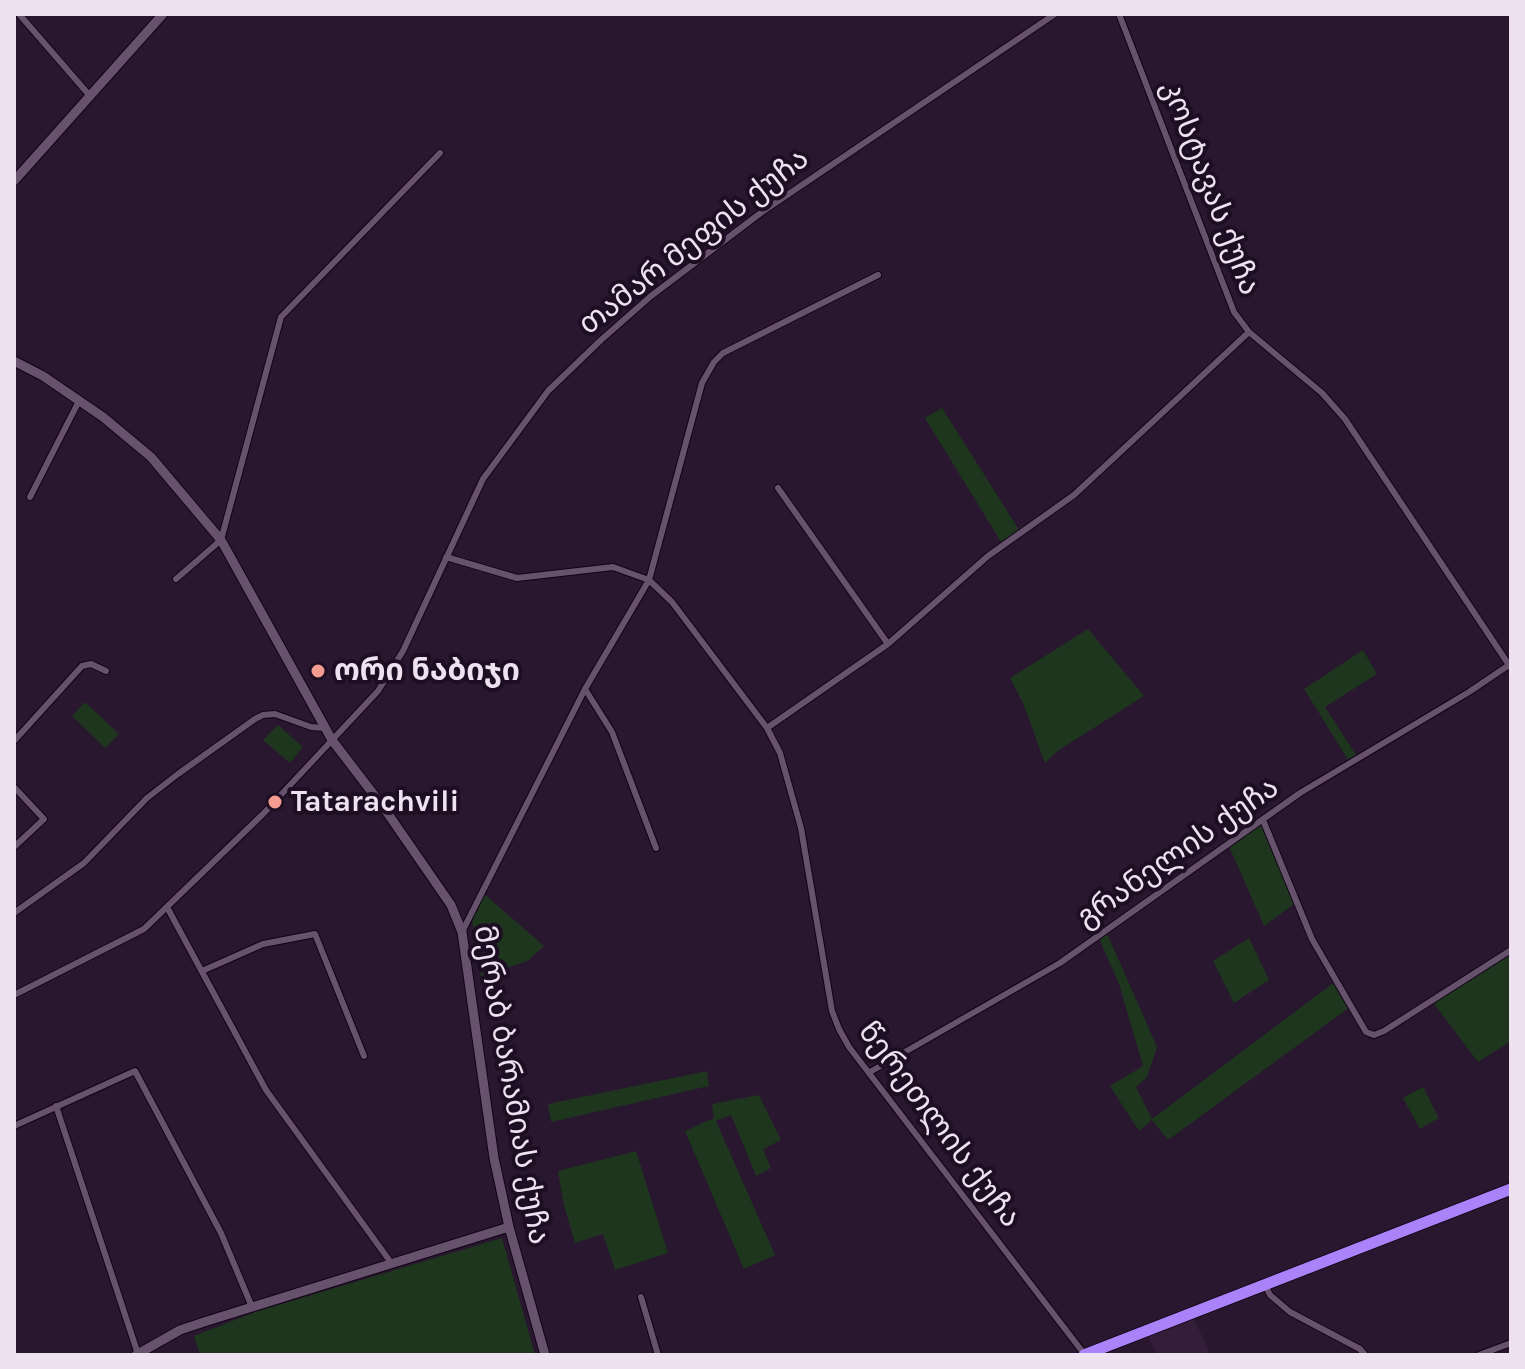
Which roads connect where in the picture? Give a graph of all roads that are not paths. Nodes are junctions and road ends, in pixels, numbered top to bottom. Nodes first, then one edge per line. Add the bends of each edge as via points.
1 (19, 14) edge
2 (163, 14) edge
3 (1055, 14) edge
4 (1119, 14) edge
5 (90, 96) junction
6 (440, 153) dead end
7 (14, 181) edge
8 (878, 275) dead end
9 (1249, 332) junction
10 (14, 361) edge
11 (79, 401) junction
12 (778, 488) dead end
13 (30, 497) dead end
14 (221, 540) junction
15 (446, 557) junction
16 (176, 579) dead end
17 (649, 580) junction
18 (888, 644) junction
19 (1510, 667) edge
20 (106, 671) dead end
21 (585, 689) junction
22 (325, 728) junction
23 (767, 728) junction
24 (333, 739) junction
25 (14, 741) edge
26 (14, 787) edge
27 (1263, 820) junction
28 (14, 847) edge
29 (656, 848) dead end
30 (168, 909) junction
31 (14, 913) edge
32 (462, 932) junction
33 (1511, 950) edge
34 (202, 971) junction
35 (14, 995) edge
36 (364, 1056) dead end
37 (870, 1072) junction
38 (56, 1106) junction
39 (14, 1126) edge
40 (1511, 1189) edge
41 (509, 1227) junction
42 (392, 1264) junction
43 (1265, 1285) junction
44 (641, 1297) dead end
45 (252, 1307) junction
46 (1511, 1343) edge
47 (137, 1354) edge
48 (545, 1355) edge
49 (658, 1355) edge
50 (1084, 1355) edge
51 (1365, 1355) edge
52 (1479, 1355) edge

1 - 5 street
2 - 5 main road
3 - 15 street, თამარ მეფის ქუჩა via 762,212 601,340 548,391 483,479
4 - 9 street, კოსტავას ქუჩა via 1234,312
5 - 7 main road
6 - 14 street via 281,317
8 - 17 street via 714,362 702,383
9 - 18 street via 1074,495 988,556
9 - 19 street, კოსტავას ქუჩა via 1345,419
10 - 11 main road, მერაბ ბარამიას ქუჩა
11 - 13 street
11 - 14 main road, მერაბ ბარამიას ქუჩა via 151,457
12 - 18 street
14 - 16 street
14 - 22 main road, მერაბ ბარამიას ქუჩა
15 - 17 street, წერეთლის ქუჩა via 517,578 613,567
15 - 24 street, თამარ მეფის ქუჩა via 403,651 378,691
17 - 21 street
17 - 23 street, წერეთლის ქუჩა via 672,602
18 - 23 street
19 - 27 street, გრანელის ქუჩა
20 - 25 street via 82,666
21 - 29 street via 612,732
21 - 32 street
22 - 24 main road, მერაბ ბარამიას ქუჩა
22 - 31 street via 275,714 255,719 147,798 84,863
23 - 37 street, წერეთლის ქუჩა via 784,764 801,828 832,1011 849,1047
24 - 30 street, თამარ მეფის ქუჩა
24 - 32 main road, მერაბ ბარამიას ქუჩა via 437,882
26 - 28 street via 44,819
27 - 33 street via 1312,939 1366,1032 1384,1031
27 - 37 street, გრანელის ქუჩა via 1060,963
30 - 34 street
30 - 35 street, თამარ მეფის ქუჩა via 144,929
32 - 41 main road, მერაბ ბარამიას ქუჩა
34 - 36 street via 263,944 315,934
34 - 42 street via 266,1090
37 - 50 street, წერეთლის ქუჩა
38 - 39 street
38 - 45 street via 135,1071 221,1233
38 - 47 street
40 - 43 highway
41 - 42 main road
41 - 48 main road, მერაბ ბარამიას ქუჩა
42 - 45 main road
43 - 50 highway
43 - 51 street via 1290,1312
44 - 49 street
45 - 47 main road via 180,1330
46 - 52 street

